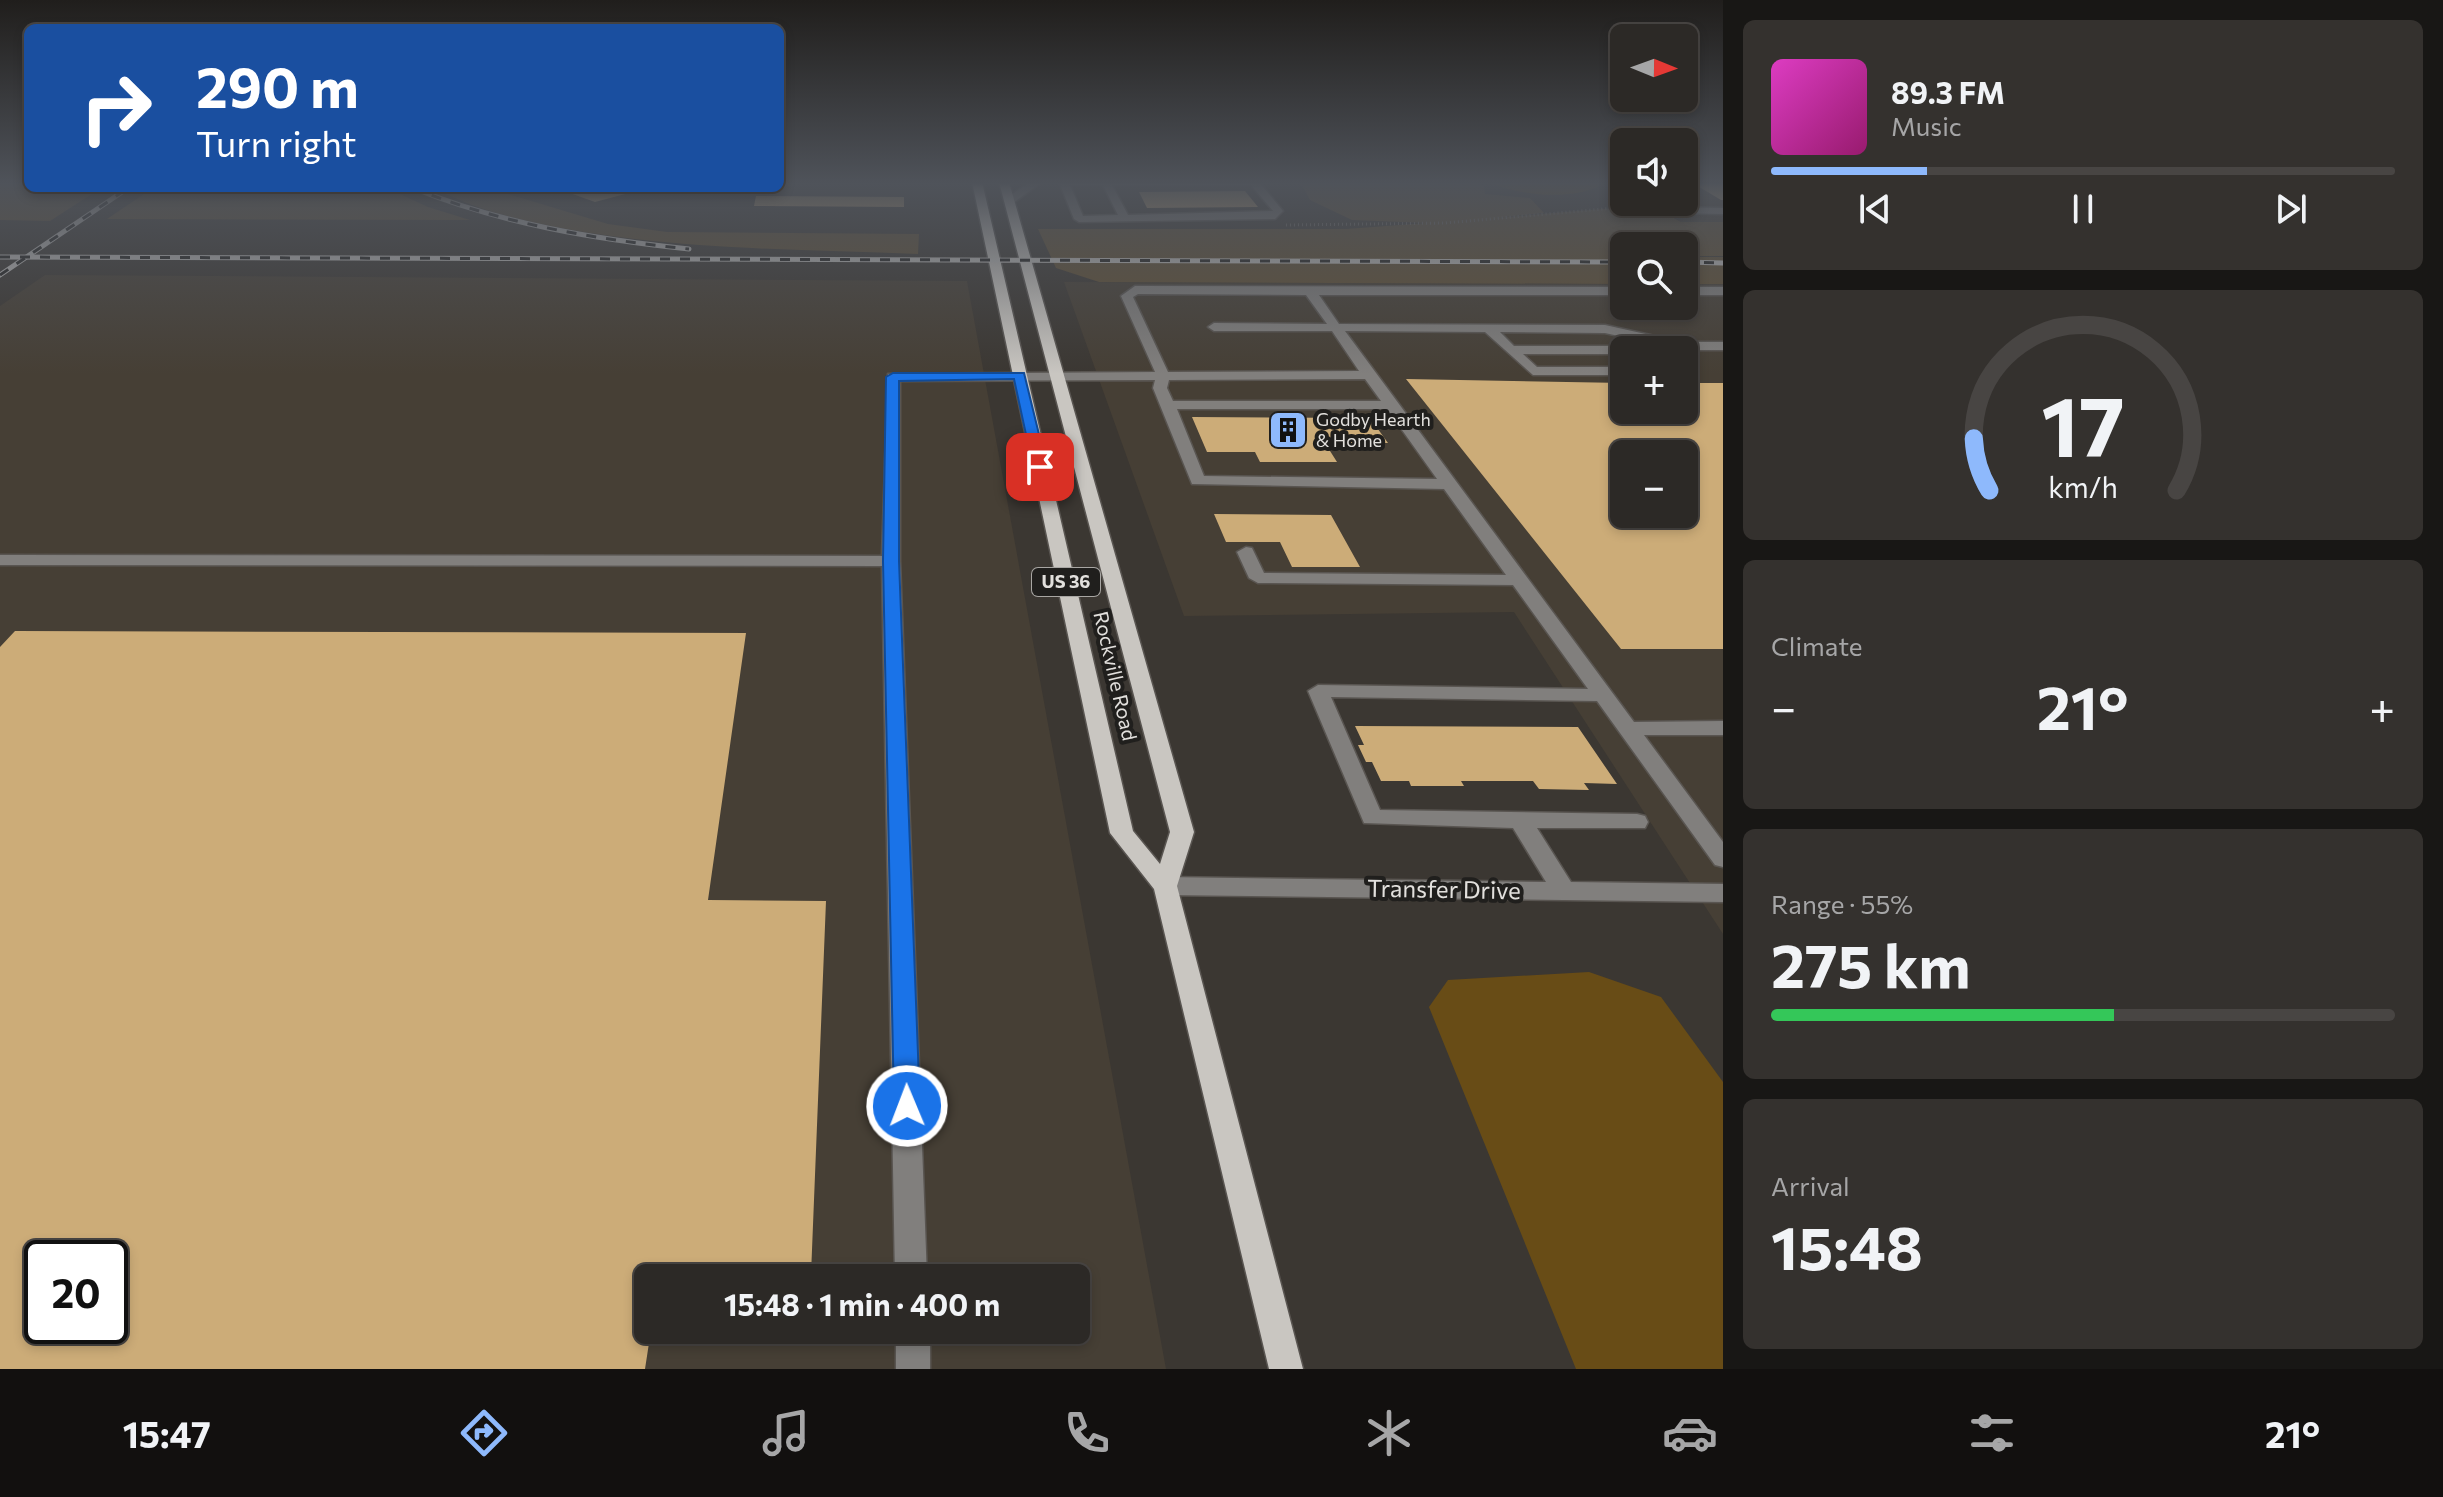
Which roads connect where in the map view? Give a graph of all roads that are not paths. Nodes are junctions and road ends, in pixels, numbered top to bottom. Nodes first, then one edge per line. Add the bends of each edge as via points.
1 (991, 246) edge
2 (1021, 246) edge
3 (1310, 291) junction
4 (1610, 291) edge
5 (1698, 291) edge
6 (1723, 291) edge
7 (1214, 327) dead end
8 (1337, 328) junction
9 (1489, 329) junction
10 (1587, 329) junction
11 (1723, 346) edge
12 (1610, 349) edge
13 (1510, 350) junction
14 (1610, 350) edge
15 (1610, 371) edge
16 (1056, 375) junction
17 (1163, 375) junction
18 (1369, 375) junction
19 (1020, 376) junction
20 (1168, 405) junction
21 (1391, 405) junction
22 (1449, 484) junction
23 (1246, 552) dead end
24 (0, 560) edge
25 (891, 561) junction
26 (1519, 580) junction
27 (1603, 695) junction
28 (1723, 728) edge
29 (1628, 729) junction
30 (1520, 820) junction
31 (1637, 822) dead end
32 (1723, 859) edge
33 (1165, 886) junction
34 (1564, 891) junction
35 (1723, 893) edge
36 (911, 1264) edge
37 (913, 1344) edge
38 (913, 1369) edge
39 (1286, 1369) edge

1 - 19 main road, Rockville Road / US 36
2 - 16 main road, Rockville Road / US 36
3 - 4 street
3 - 8 street
3 - 17 street via 1135,290 1127,296
5 - 6 street
7 - 8 street
8 - 9 street
8 - 18 street
9 - 10 street
9 - 13 street
10 - 11 street via 1682,346
10 - 12 street
13 - 14 street
13 - 15 street via 1533,371
16 - 17 street
16 - 19 street
16 - 33 main road, Rockville Road / US 36 via 1182,832
17 - 18 street
17 - 20 street via 1160,388
18 - 21 street
19 - 25 street via 893,377
19 - 33 main road, Rockville Road / US 36 via 1122,833
20 - 21 street
20 - 22 street via 1198,481
21 - 22 street
22 - 26 street
23 - 26 street via 1258,578
24 - 25 street
25 - 36 street
26 - 27 street
27 - 29 street
27 - 30 street via 1318,691 1372,818
28 - 29 street
29 - 32 street
30 - 31 street
30 - 34 street
33 - 34 street, Transfer Drive
33 - 39 main road, Rockville Road / US 36
34 - 35 street, Transfer Drive
37 - 38 street

